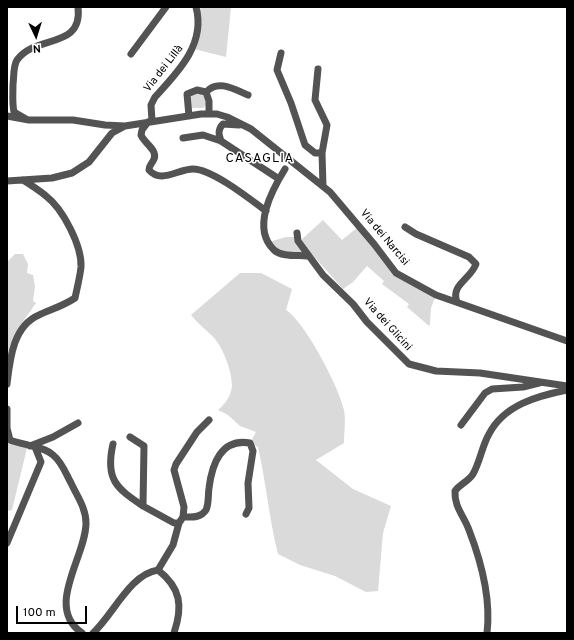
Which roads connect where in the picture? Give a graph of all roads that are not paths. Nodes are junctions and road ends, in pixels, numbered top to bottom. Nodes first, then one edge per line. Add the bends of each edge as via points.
1 (78, 7) edge
2 (166, 7) edge
3 (196, 7) edge
4 (131, 54) dead end
5 (281, 54) dead end
6 (318, 69) dead end
7 (206, 92) junction
8 (248, 95) dead end
9 (209, 114) junction
10 (7, 116) edge
11 (189, 116) junction
12 (26, 119) junction
13 (150, 122) junction
14 (245, 125) junction
15 (126, 126) junction
16 (183, 138) dead end
17 (221, 140) junction
18 (322, 153) junction
19 (285, 169) dead end
20 (279, 179) junction
21 (23, 180) junction
22 (7, 181) edge
23 (323, 186) junction
24 (266, 211) junction
25 (405, 227) dead end
26 (297, 233) dead end
27 (307, 256) junction
28 (457, 302) junction
29 (567, 341) edge
30 (541, 382) junction
31 (7, 384) edge
32 (567, 386) edge
33 (567, 390) edge
34 (7, 409) edge
35 (209, 420) dead end
36 (78, 423) dead end
37 (461, 425) dead end
38 (130, 437) dead end
39 (113, 444) dead end
40 (32, 447) junction
41 (143, 506) junction
42 (246, 514) dead end
43 (183, 517) junction
44 (179, 523) junction
45 (7, 543) edge
46 (158, 570) junction
47 (82, 633) edge
48 (93, 633) edge
49 (174, 633) edge
50 (487, 633) edge

1 - 12 street via 79,19 66,38 29,50 17,61 13,106 14,112
2 - 4 street
3 - 13 street, Via dei Lillà via 198,14 194,49 155,97 151,105
5 - 18 street via 277,70 305,145 315,153
6 - 18 street via 315,100 327,125
7 - 8 street via 211,87 219,85
7 - 9 street
7 - 11 street via 197,90 188,94
9 - 11 street, Via dei Narcisi
9 - 14 street, Via dei Narcisi via 227,117
10 - 12 street
11 - 13 street, Via dei Narcisi
12 - 15 street via 73,120
13 - 15 street, Via dei Narcisi
13 - 24 street, Via dei Lillà via 142,130 141,135 155,154 155,159 149,165 152,174 162,176 193,169 202,171 229,185
14 - 17 street via 223,124 219,134
14 - 23 street, Via dei Narcisi
15 - 21 street, Via dei Narcisi via 106,138 94,156 80,169 52,178
16 - 17 street via 202,135
17 - 20 street
18 - 23 street
19 - 20 street
20 - 24 street
21 - 22 street, Via dei Narcisi
21 - 31 street via 47,196 55,206 75,238 80,250 81,267 75,298 63,306 29,320 19,332 14,344
23 - 28 street, Via dei Narcisi via 354,219 396,273 423,289
24 - 27 street via 266,234 274,250 283,254
25 - 28 street via 470,257 476,264 474,271 455,290
26 - 27 street, Via dei Glicini via 298,241
27 - 30 street, Via dei Glicini via 329,283 353,304 367,322 409,364 436,371 480,373
28 - 29 street, Via dei Narcisi
30 - 32 street, Via dei Glicini
30 - 37 street, Via dei Glicini via 523,387 492,389 484,393
33 - 50 street via 544,394 500,416 489,433 473,474 455,491 456,504 469,529 481,570 488,614
34 - 40 street via 10,440
35 - 43 street via 195,436 174,470 184,507
36 - 40 street via 45,441 36,442
38 - 41 street via 144,446
39 - 41 street via 109,461 115,483
40 - 45 street via 41,462
40 - 47 street via 53,454 59,461 84,510 85,536 65,598 68,617
41 - 44 street via 174,523
42 - 43 street via 249,508 248,483 253,451 250,443 242,442 225,447 219,454 211,475 206,509 194,518
43 - 44 street
44 - 46 street via 173,545
46 - 48 street via 148,571 138,580
46 - 49 street via 173,584 180,606

